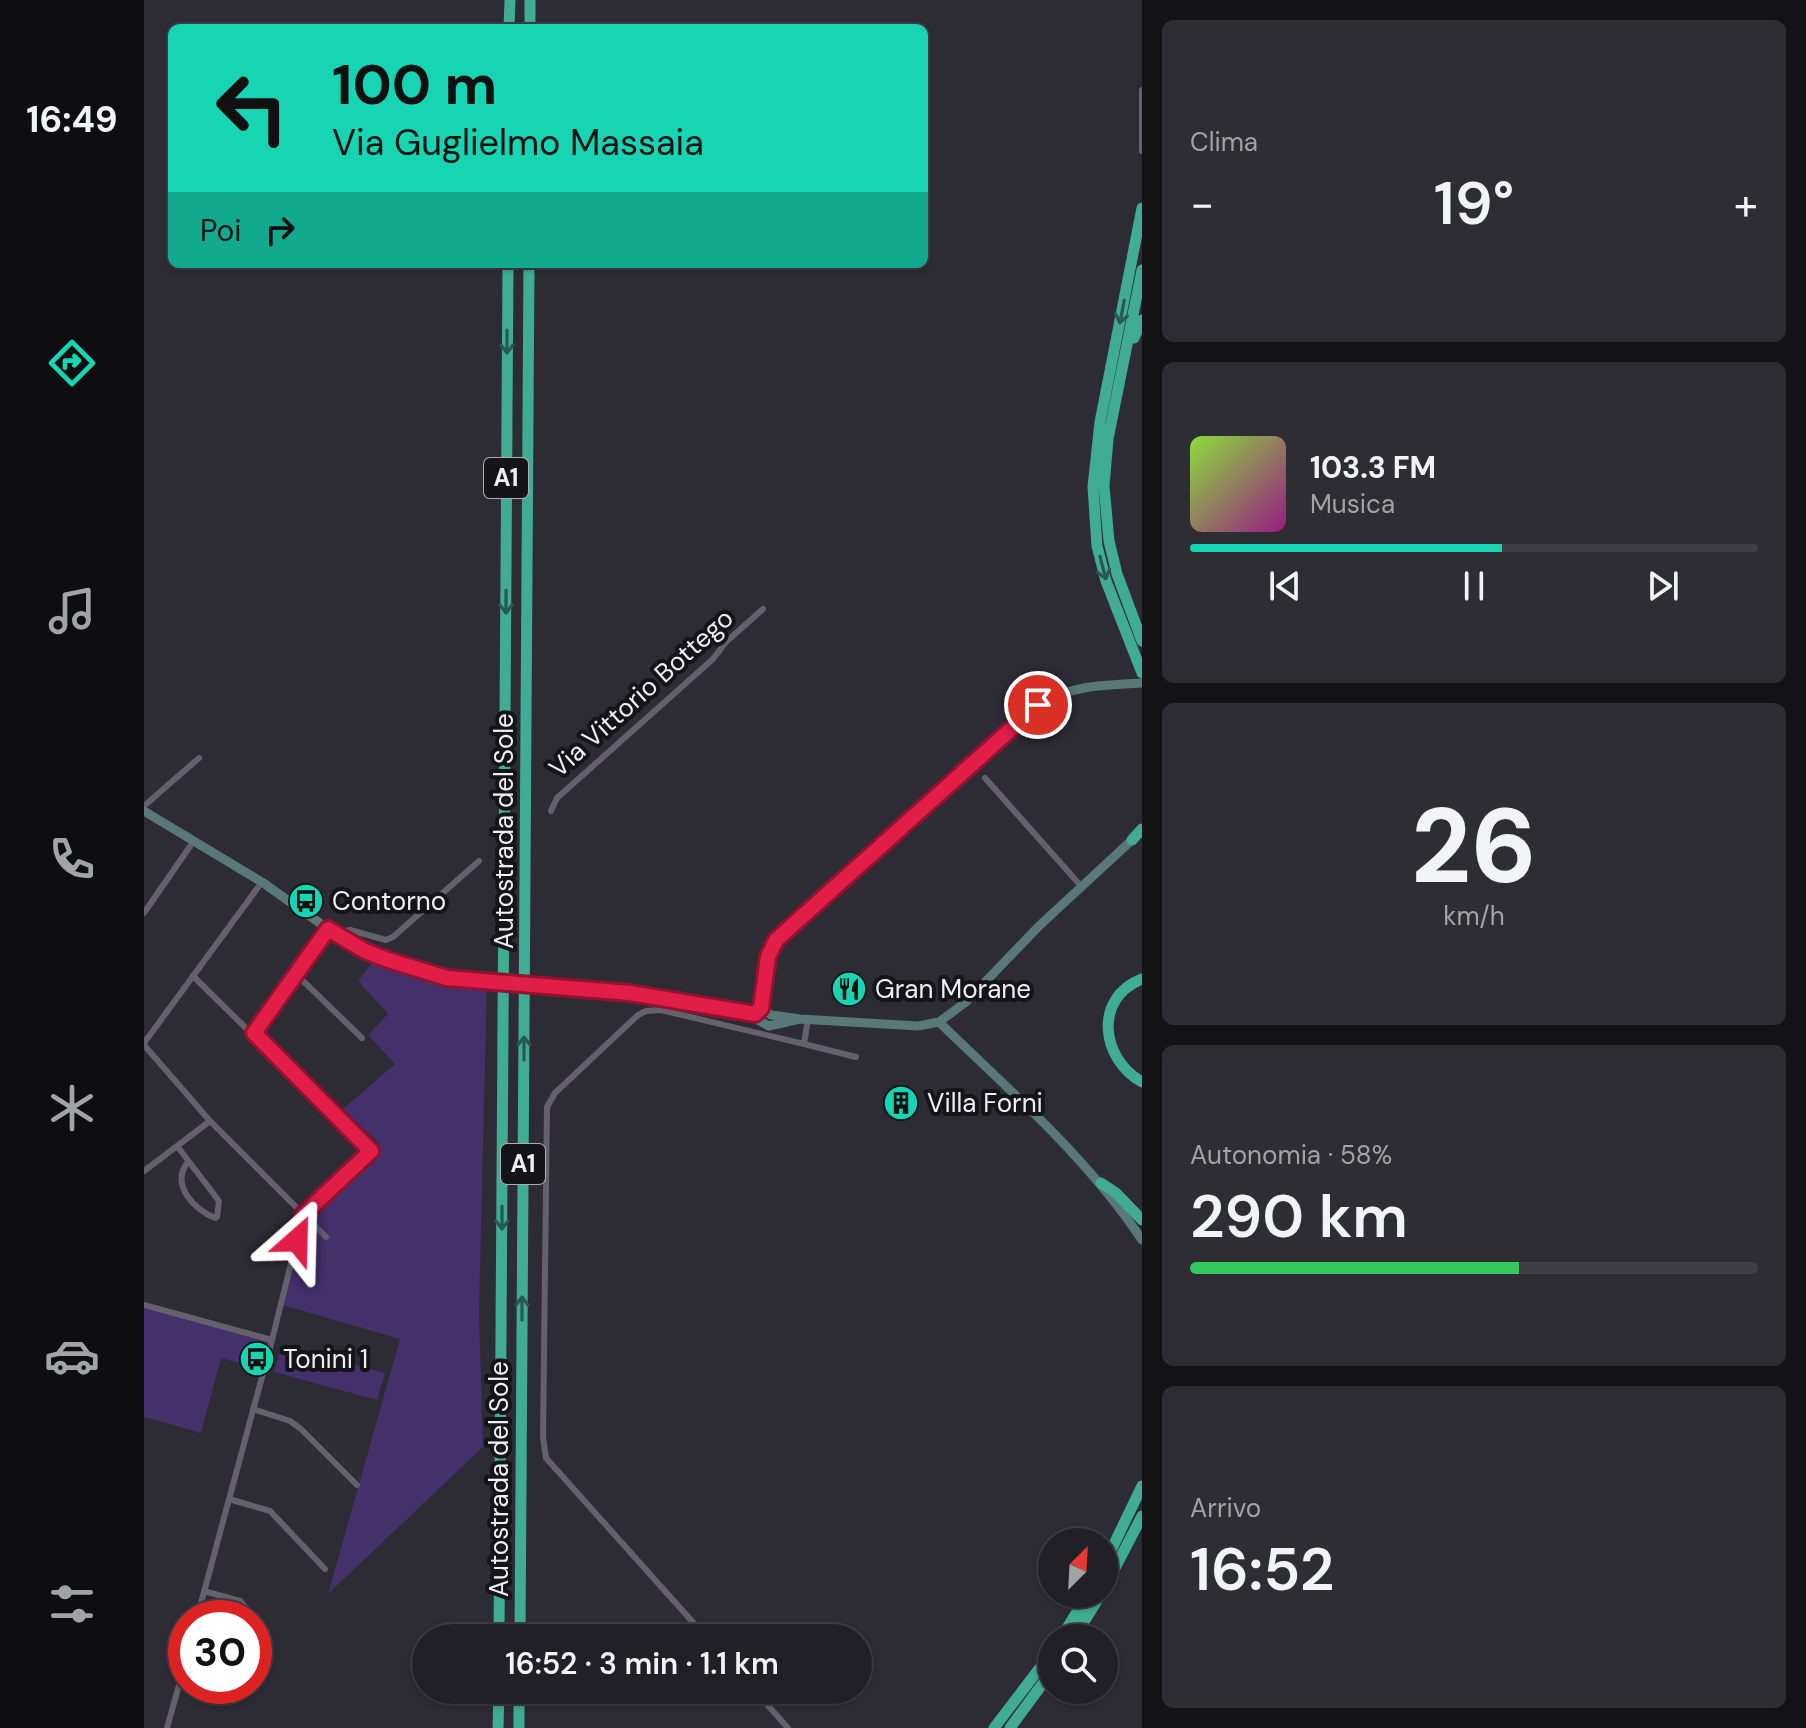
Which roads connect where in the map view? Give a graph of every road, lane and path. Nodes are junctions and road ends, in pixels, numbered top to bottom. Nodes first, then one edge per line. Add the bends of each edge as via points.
1 (510, 0) edge
2 (530, 0) edge
3 (509, 24) edge
4 (530, 24) edge
5 (1142, 90) edge
6 (1142, 151) edge
7 (1142, 208) edge
8 (508, 268) edge
9 (529, 268) edge
10 (1142, 270) edge
11 (1142, 320) edge
12 (1117, 392) junction
13 (1128, 608) junction
14 (763, 609) dead end
15 (1142, 634) edge
16 (1142, 641) edge
17 (1141, 670) edge
18 (1142, 683) edge
19 (199, 758) dead end
20 (985, 778) dead end
21 (144, 808) edge
22 (551, 811) dead end
23 (1139, 835) edge
24 (193, 842) junction
25 (479, 861) dead end
26 (262, 882) junction
27 (1081, 886) junction
28 (144, 913) edge
29 (326, 933) junction
30 (342, 937) junction
31 (296, 974) junction
32 (194, 977) junction
33 (1142, 979) edge
34 (759, 1010) junction
35 (745, 1013) junction
36 (804, 1019) junction
37 (939, 1022) junction
38 (254, 1033) junction
39 (362, 1038) dead end
40 (144, 1044) edge
41 (804, 1044) junction
42 (856, 1057) dead end
43 (1142, 1082) edge
44 (210, 1121) junction
45 (177, 1146) junction
46 (188, 1162) junction
47 (144, 1171) edge
48 (1101, 1183) junction
49 (303, 1215) junction
50 (1142, 1220) edge
51 (326, 1237) dead end
52 (1142, 1240) edge
53 (144, 1305) edge
54 (272, 1340) junction
55 (253, 1409) junction
56 (357, 1485) dead end
57 (1142, 1486) edge
58 (229, 1499) junction
59 (1142, 1516) edge
60 (1118, 1536) edge
61 (1118, 1563) edge
62 (325, 1569) dead end
63 (204, 1591) junction
64 (202, 1600) edge
65 (236, 1600) edge
66 (499, 1624) edge
67 (520, 1624) edge
68 (694, 1624) edge
69 (1038, 1670) edge
70 (1038, 1690) edge
71 (174, 1704) edge
72 (499, 1704) edge
73 (519, 1704) edge
74 (767, 1704) edge
75 (168, 1728) edge
76 (498, 1728) edge
77 (519, 1728) edge
78 (788, 1728) edge
79 (994, 1728) edge
80 (1010, 1728) edge

1 - 3 highway
2 - 4 highway
5 - 6 street
7 -> 17 highway via 1100,422 1093,487 1103,569
8 -> 66 highway, Autostrada del Sole / A1
67 -> 9 highway, Autostrada del Sole / A1
10 - 12 highway
11 - 12 highway
12 - 13 highway via 1104,486 1109,541
13 - 15 highway
13 - 16 highway
14 - 22 street, Via Vittorio Bottego via 557,798
18 - 34 street via 1088,686 1038,705 776,940
19 - 21 street
20 - 27 street
21 - 24 street
23 - 27 street
24 - 26 street
24 - 28 street
25 - 30 street via 393,937 386,940 350,930
26 - 29 street
26 - 32 street
27 - 37 street via 966,1002
29 - 30 street
29 - 31 street
30 - 35 street via 365,951 447,978 630,993
31 - 38 street
31 - 39 street
32 - 38 street
32 - 40 street
33 - 43 highway via 1132,983 1112,1008 1108,1034 1121,1066
34 - 35 street
34 - 36 street
35 - 36 street via 769,1026
36 - 37 street via 918,1026
36 - 41 street
37 - 48 street
38 - 49 street via 371,1151
40 - 44 street
41 - 42 street
41 - 68 street via 661,1010 646,1011 555,1093 547,1107 546,1458
44 - 45 street
44 - 49 street
45 - 46 street
45 - 47 street
46 - 46 street via 180,1178 183,1187 196,1208 217,1217 219,1201
48 - 50 highway
48 - 52 street
49 - 51 street
49 - 54 street
53 - 54 street
54 - 55 street
55 - 56 street via 301,1429
55 - 58 street
57 - 60 highway
58 - 62 street via 270,1511
58 - 63 street
59 - 61 highway
63 - 64 street
63 - 65 street
69 - 79 highway
70 - 80 highway
71 - 75 street
72 - 76 highway
73 - 77 highway
74 - 78 street

